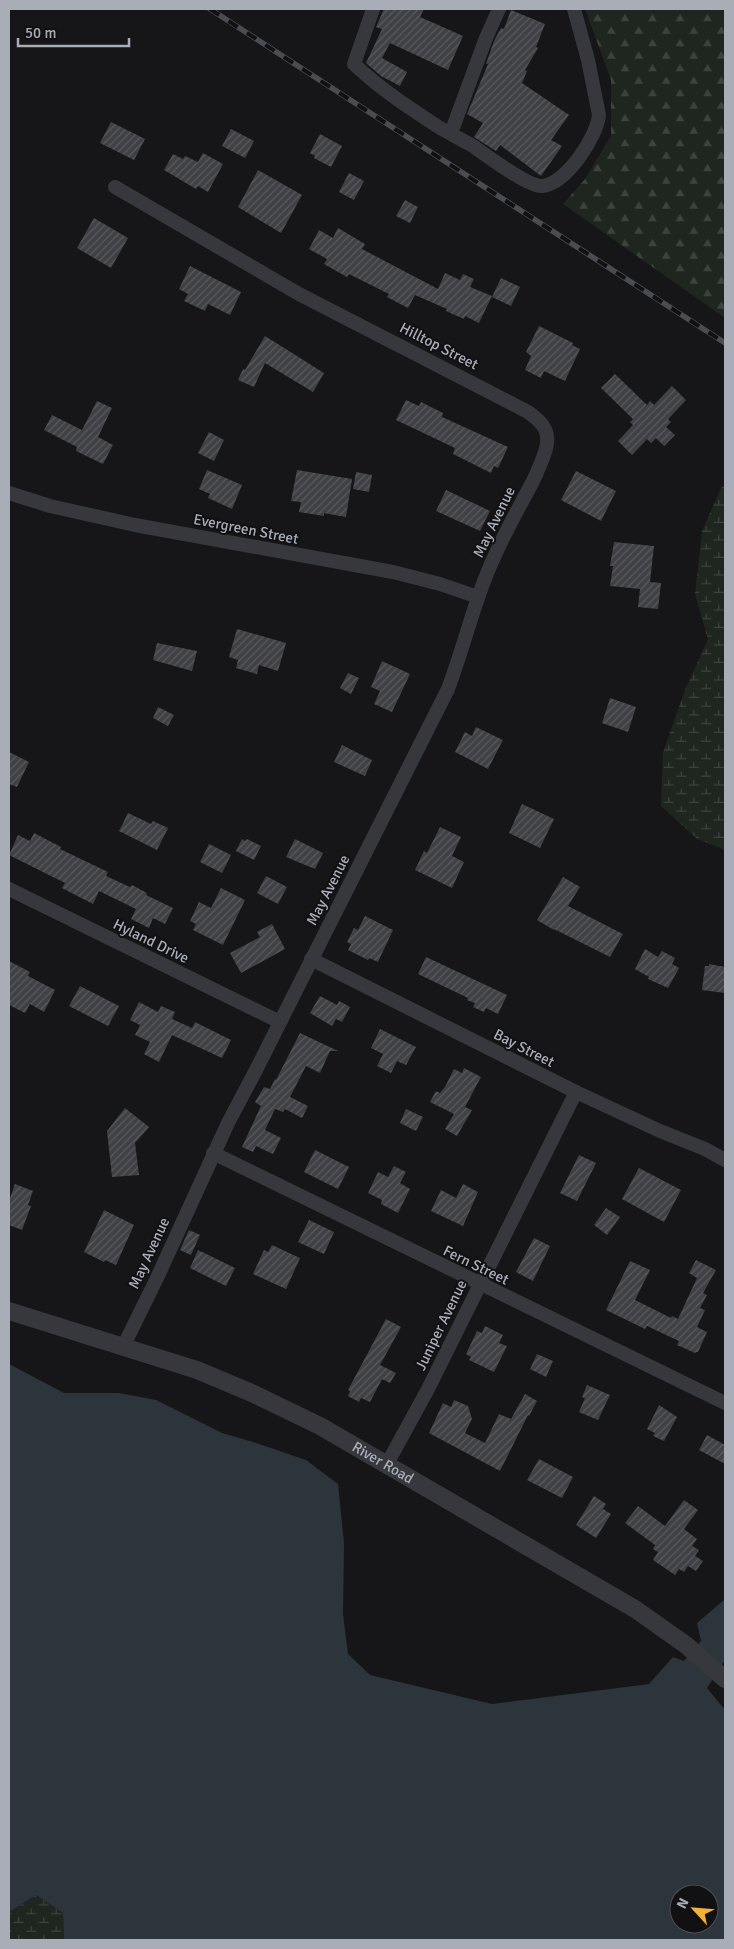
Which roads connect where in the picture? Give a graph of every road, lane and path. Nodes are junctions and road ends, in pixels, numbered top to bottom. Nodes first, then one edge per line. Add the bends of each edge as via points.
1 (373, 9) edge
2 (499, 9) edge
3 (574, 9) edge
4 (451, 133) junction
5 (115, 187) dead end
6 (548, 443) joint
7 (9, 493) edge
8 (478, 596) junction
9 (9, 888) edge
10 (312, 959) junction
11 (280, 1022) junction
12 (576, 1092) junction
13 (213, 1153) junction
14 (725, 1160) edge
15 (479, 1285) junction
16 (9, 1311) edge
17 (124, 1345) junction
18 (725, 1404) edge
19 (388, 1464) junction
20 (724, 1678) edge

1 - 4 street via 354,64 395,97
2 - 4 street
3 - 4 street via 598,115 596,130 576,161 551,183 535,185
5 - 6 street, Hilltop Street via 300,294 528,412 543,425
6 - 8 street, May Avenue
7 - 8 street, Evergreen Street via 134,525 393,572
8 - 10 street, May Avenue via 448,689
9 - 11 street, Hyland Drive
10 - 11 street, May Avenue
10 - 12 street, Bay Street
11 - 13 street, May Avenue
12 - 14 street, Bay Street
12 - 15 street, Juniper Avenue
13 - 15 street, Fern Street
13 - 17 street, May Avenue
15 - 18 street, Fern Street
15 - 19 street, Juniper Avenue
16 - 17 street, River Road
17 - 19 street, River Road via 254,1394
19 - 20 street, River Road via 635,1609 686,1645

